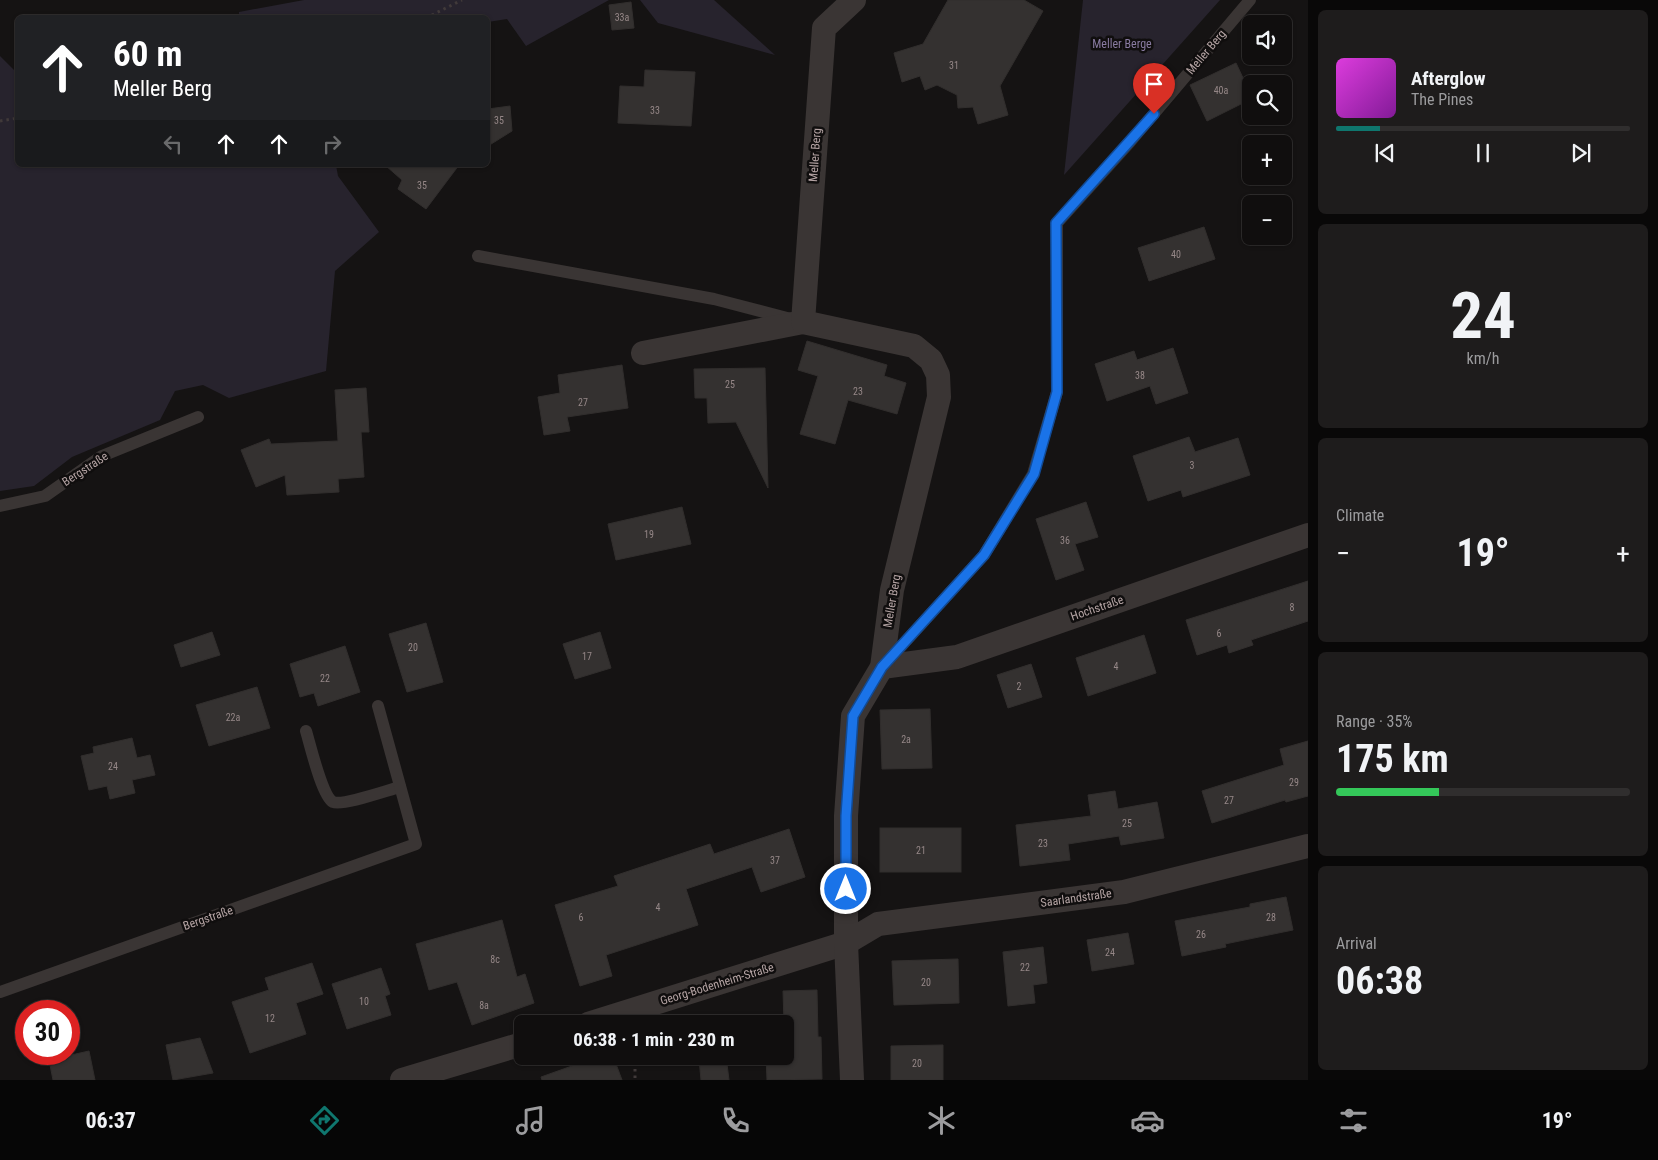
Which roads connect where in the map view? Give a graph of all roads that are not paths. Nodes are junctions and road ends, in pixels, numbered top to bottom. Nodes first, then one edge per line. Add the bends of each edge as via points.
1 (854, 0) edge
2 (1250, 0) edge
3 (478, 256) dead end
4 (803, 322) junction
5 (643, 353) dead end
6 (198, 417) dead end
7 (0, 506) edge
8 (1308, 535) edge
9 (882, 667) junction
10 (378, 706) dead end
11 (306, 731) dead end
12 (400, 787) junction
13 (1308, 846) edge
14 (846, 943) junction
15 (0, 992) edge
16 (617, 1015) edge
17 (514, 1046) edge
18 (402, 1080) edge
19 (852, 1080) edge

1 - 4 street, Meller Berg via 824,28
2 - 9 lane, Meller Berg via 1130,142 1056,223 1057,392 1034,474 984,555
3 - 4 lane via 714,299
4 - 5 street, Meller Berg
4 - 9 street, Meller Berg via 914,346 930,360 938,375 939,397 892,590
6 - 7 lane, Bergstraße via 102,456 45,496
8 - 9 street, Hochstraße via 957,657
9 - 14 street via 853,716 846,816
10 - 12 lane
11 - 12 lane via 318,772 328,797 334,802 345,803
12 - 15 lane, Bergstraße via 416,844
13 - 14 street, Saarlandstraße via 1124,892 878,924
14 - 16 street, Georg-Bodenheim-Straße
14 - 19 street
17 - 18 street

